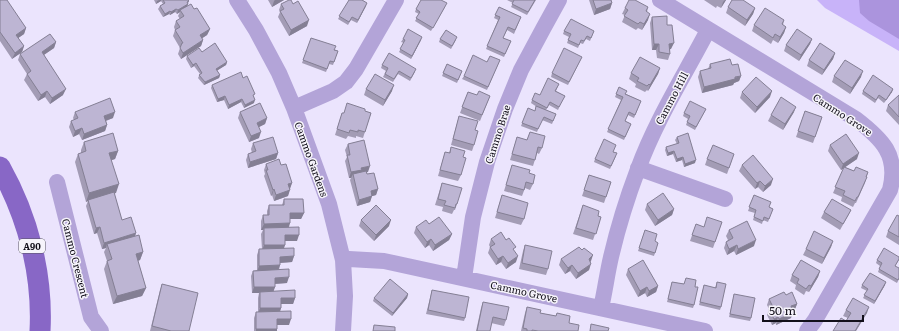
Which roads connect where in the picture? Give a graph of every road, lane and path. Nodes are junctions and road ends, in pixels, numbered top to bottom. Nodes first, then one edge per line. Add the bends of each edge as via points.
1 (237, 0) edge
2 (396, 0) edge
3 (559, 0) edge
4 (660, 0) edge
5 (708, 30) junction
6 (294, 108) junction
7 (0, 167) edge
8 (638, 168) junction
9 (56, 182) dead end
10 (725, 200) dead end
11 (343, 260) junction
12 (464, 278) junction
13 (601, 308) junction
14 (40, 331) edge
15 (101, 331) edge
16 (343, 331) edge
17 (705, 331) edge
18 (807, 331) edge

1 - 6 street, Cammo Gardens via 279,73
2 - 6 street via 346,82 333,91
3 - 12 street, Cammo Brae via 521,70 505,109 487,162 473,216
4 - 5 street, Cammo Grove
5 - 8 street, Cammo Hill via 656,127
5 - 18 street, Cammo Grove via 872,131 881,140 893,165 890,190
6 - 11 street, Cammo Gardens via 329,204
7 - 14 main road, A90 via 23,216 33,249 41,317
8 - 10 street
8 - 13 street, Cammo Hill via 613,251
9 - 15 street, Cammo Crescent via 91,317
11 - 12 street, Cammo Grove via 384,261
11 - 16 street, Cammo Gardens
12 - 13 street, Cammo Grove
13 - 17 street, Cammo Grove

